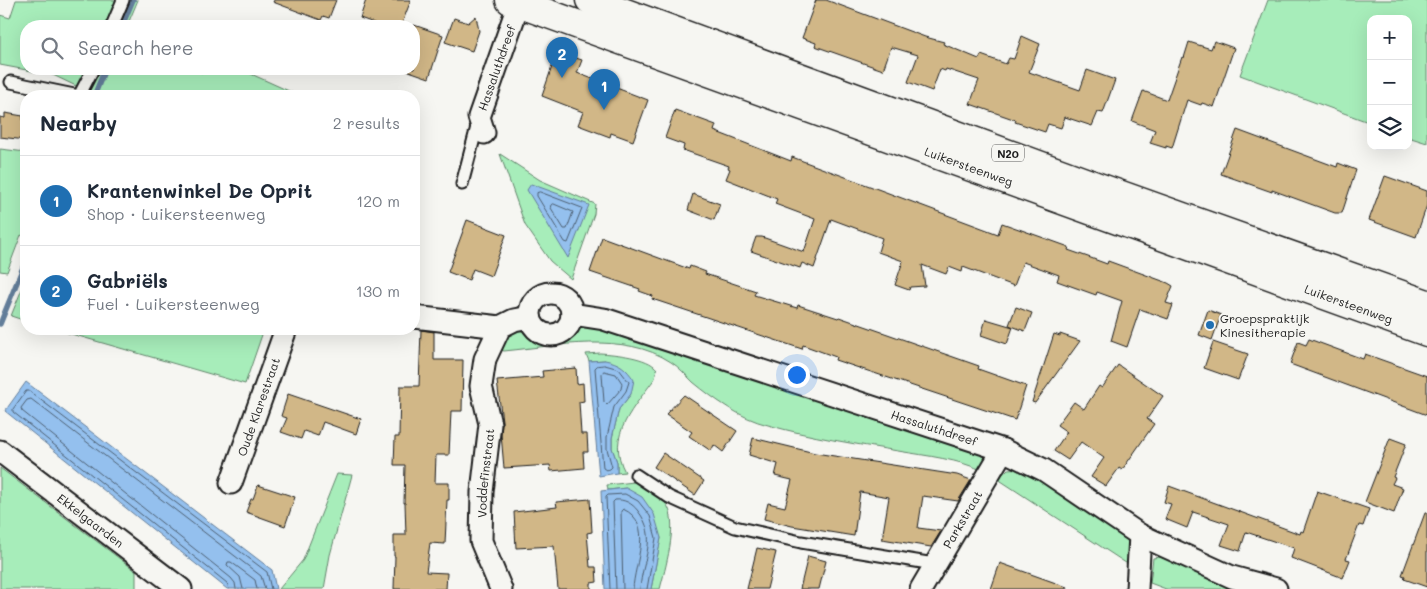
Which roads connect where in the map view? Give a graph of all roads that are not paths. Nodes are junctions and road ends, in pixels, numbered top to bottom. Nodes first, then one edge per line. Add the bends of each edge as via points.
1 (123, 0) edge
2 (590, 0) edge
3 (515, 2) edge
4 (115, 20) edge
5 (90, 75) edge
6 (11, 82) dead end
7 (50, 90) edge
8 (82, 90) edge
9 (482, 125) joint
10 (462, 184) dead end
11 (1427, 304) edge
12 (572, 314) junction
13 (530, 317) junction
14 (420, 318) edge
15 (500, 327) junction
16 (1427, 332) edge
17 (284, 335) edge
18 (1003, 450) junction
19 (0, 451) edge
20 (636, 475) dead end
21 (231, 483) dead end
22 (1140, 535) junction
23 (934, 564) junction
24 (181, 589) edge
25 (501, 589) edge
26 (921, 589) edge
27 (1137, 589) edge
28 (1276, 589) edge

1 - 4 lane
2 - 11 main road, Luikersteenweg / N20
3 - 9 street, Hassaluthdreef
3 - 16 main road, Luikersteenweg / N20
5 - 8 lane
6 - 7 lane
9 - 10 lane
12 - 13 street via 568,327 556,335 536,330
12 - 13 street via 563,297 550,293 534,301
12 - 18 street, Hassaluthdreef via 604,319
13 - 15 street
14 - 15 street
15 - 25 street, Voddefinstraat via 485,359 481,386 490,424 482,492 481,541
17 - 21 street, Oude Klarestraat
18 - 22 street, Hassaluthdreef via 1044,470
18 - 23 street, Parkstraat
19 - 24 street, Ekkelgaarden
20 - 23 lane via 669,497 735,527 801,542
22 - 27 street
22 - 28 street, Hassaluthdreef via 1232,577
23 - 26 street, Parkstraat

